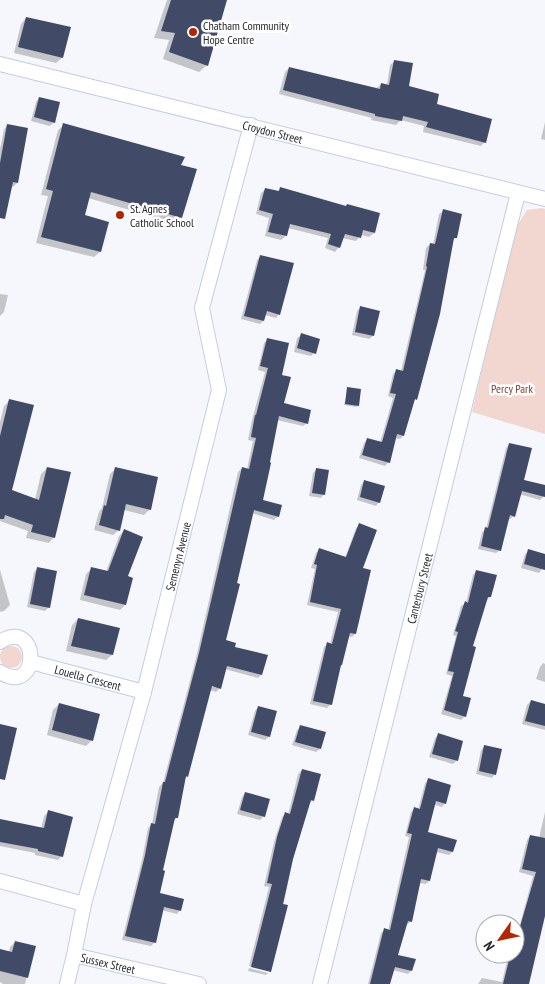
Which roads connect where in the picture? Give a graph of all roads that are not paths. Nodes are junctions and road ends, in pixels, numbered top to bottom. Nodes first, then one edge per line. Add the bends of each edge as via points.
1 (0, 64) edge
2 (251, 125) junction
3 (518, 193) junction
4 (545, 200) edge
5 (0, 642) edge
6 (31, 662) junction
7 (0, 672) edge
8 (144, 692) junction
9 (0, 881) edge
10 (84, 904) junction
11 (74, 955) junction
12 (67, 984) edge
13 (199, 984) edge
14 (320, 984) edge

1 - 2 street, Croydon Street
2 - 3 street, Croydon Street
2 - 8 street, Semenyn Avenue via 202,308 219,390
3 - 4 street, Croydon Street
3 - 14 street, Canterbury Street
5 - 6 street via 10,638 22,640 30,650
6 - 7 street via 18,676
6 - 8 street, Louella Crescent
8 - 10 street, Semenyn Avenue
9 - 10 street
10 - 11 street, Semenyn Avenue
11 - 12 street, Semenyn Avenue
11 - 13 street, Sussex Street

